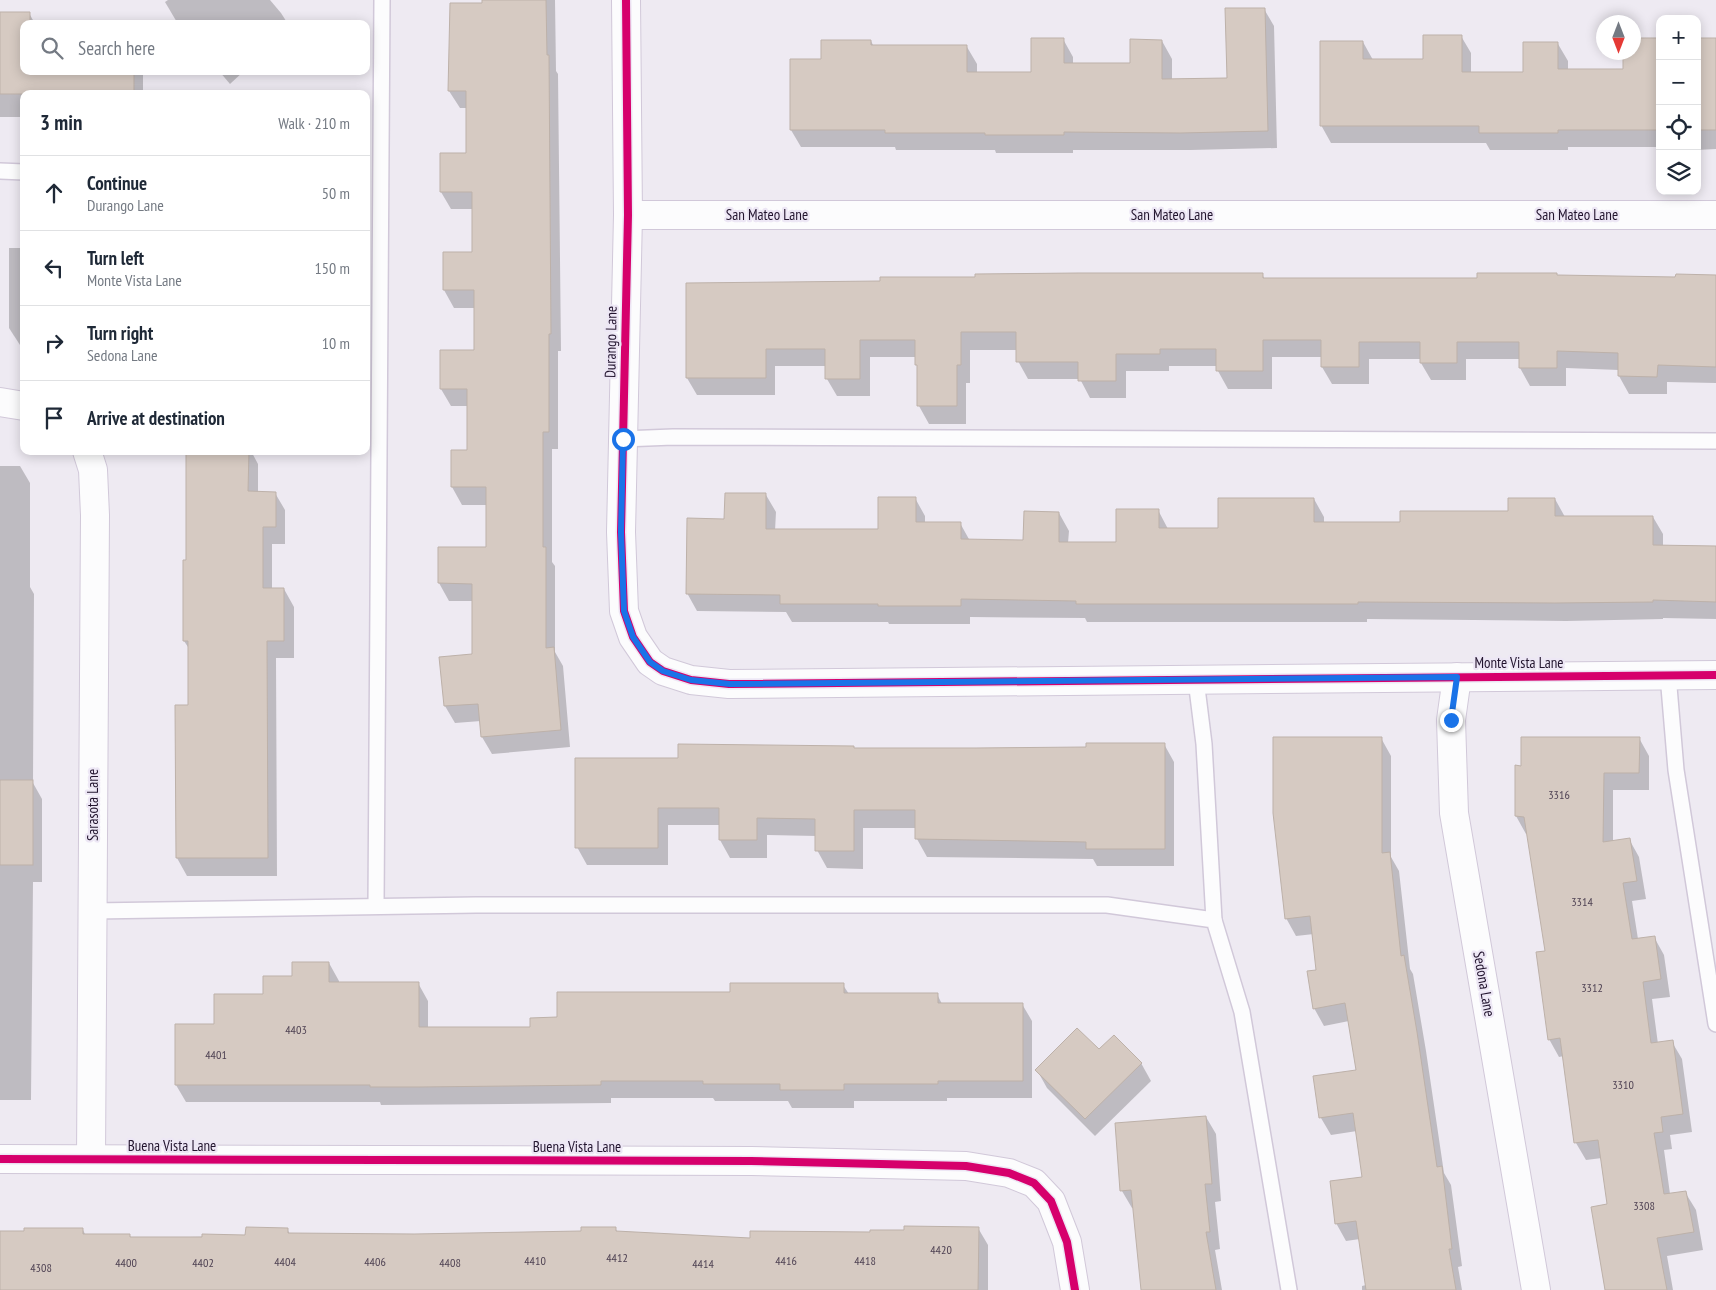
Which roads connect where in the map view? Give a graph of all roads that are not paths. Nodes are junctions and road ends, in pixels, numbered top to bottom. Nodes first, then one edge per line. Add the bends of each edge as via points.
1 (382, 0) edge
2 (626, 0) edge
3 (0, 172) edge
4 (20, 172) edge
5 (373, 173) edge
6 (628, 215) junction
7 (1716, 215) edge
8 (0, 402) edge
9 (20, 405) edge
10 (623, 439) junction
11 (1716, 441) edge
12 (88, 455) edge
13 (663, 671) joint
14 (1668, 675) junction
15 (1716, 675) edge
16 (1457, 677) junction
17 (1196, 680) junction
18 (376, 906) junction
19 (92, 911) junction
20 (1214, 920) junction
21 (1716, 1024) edge
22 (0, 1159) edge
23 (91, 1159) junction
24 (1075, 1290) edge
25 (1289, 1290) edge
26 (1536, 1290) edge

1 - 5 lane
2 - 6 street, Durango Lane
3 - 4 lane
5 - 18 lane
6 - 7 street, San Mateo Lane
6 - 10 street, Durango Lane
8 - 9 street
10 - 11 lane
10 - 13 street, Durango Lane via 621,532 624,611 633,637 650,662
12 - 19 street, Sarasota Lane via 93,470 95,515
13 - 17 street, Monte Vista Lane via 691,680 730,684
14 - 15 street, Monte Vista Lane
14 - 16 street, Monte Vista Lane
14 - 21 lane via 1676,770
16 - 17 street, Monte Vista Lane
16 - 26 street, Sedona Lane via 1451,720 1454,813
17 - 20 lane via 1204,744
18 - 19 lane
18 - 20 lane via 1107,905
19 - 23 street, Sarasota Lane
20 - 25 lane via 1242,1012
22 - 23 street, Buena Vista Lane
23 - 24 street, Buena Vista Lane via 751,1161 966,1166 1009,1173 1034,1183 1051,1201 1067,1242

